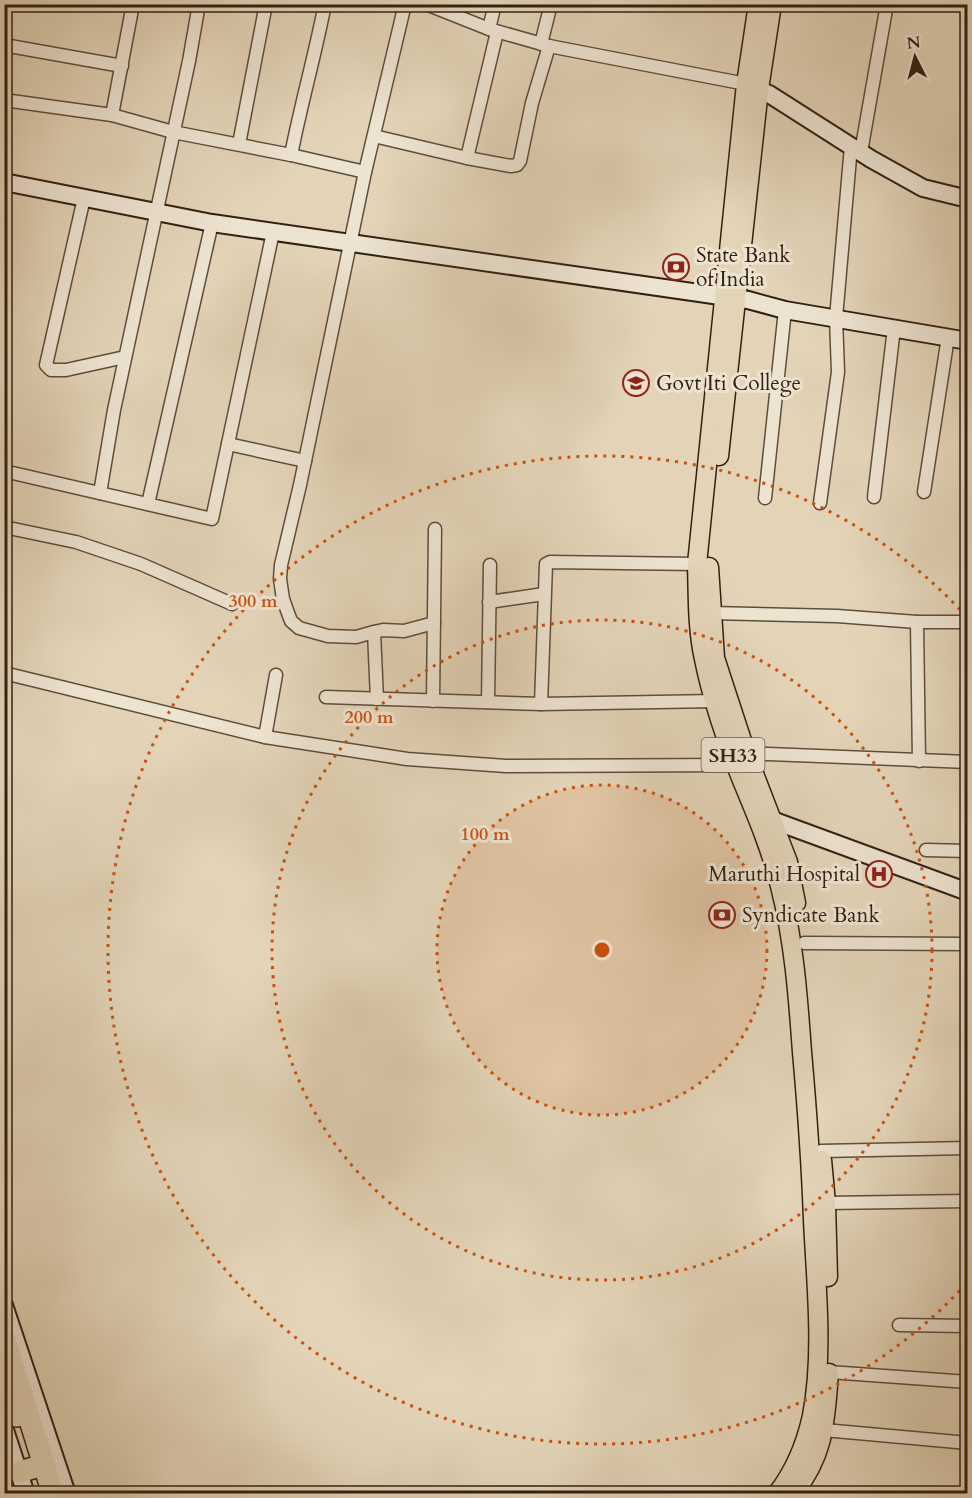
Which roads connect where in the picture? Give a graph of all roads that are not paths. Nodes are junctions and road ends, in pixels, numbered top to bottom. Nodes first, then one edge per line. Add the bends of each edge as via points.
1 (133, 4) edge
2 (199, 4) edge
3 (266, 4) edge
4 (325, 4) edge
5 (405, 4) edge
6 (426, 4) edge
7 (495, 4) edge
8 (551, 4) edge
9 (758, 4) edge
10 (771, 4) edge
11 (887, 4) edge
12 (493, 31) junction
13 (4, 45) edge
14 (545, 45) junction
15 (122, 66) junction
16 (752, 86) junction
17 (4, 100) edge
18 (112, 115) junction
19 (173, 132) junction
20 (374, 136) junction
21 (239, 144) junction
22 (856, 149) junction
23 (291, 155) junction
24 (467, 158) junction
25 (365, 172) junction
26 (4, 182) edge
27 (84, 198) junction
28 (968, 199) edge
29 (156, 212) junction
30 (212, 223) junction
31 (273, 232) junction
32 (350, 244) junction
33 (731, 298) junction
34 (785, 310) junction
35 (836, 318) junction
36 (894, 328) junction
37 (948, 337) junction
38 (968, 341) edge
39 (125, 357) junction
40 (228, 444) junction
41 (305, 460) junction
42 (4, 471) edge
43 (924, 492) dead end
44 (100, 493) junction
45 (874, 497) dead end
46 (765, 498) dead end
47 (820, 503) dead end
48 (148, 504) junction
49 (4, 527) edge
50 (435, 530) dead end
51 (697, 564) junction
52 (490, 565) dead end
53 (544, 594) junction
54 (489, 602) junction
55 (232, 604) dead end
56 (711, 613) junction
57 (917, 622) junction
58 (968, 622) edge
59 (434, 623) junction
60 (374, 632) junction
61 (4, 673) edge
62 (276, 675) dead end
63 (326, 697) dead end
64 (377, 699) junction
65 (433, 701) junction
66 (715, 701) junction
67 (488, 702) junction
68 (541, 704) junction
69 (265, 737) junction
70 (745, 761) junction
71 (919, 761) junction
72 (968, 762) edge
73 (765, 820) junction
74 (926, 850) dead end
75 (968, 851) edge
76 (968, 892) edge
77 (804, 943) junction
78 (968, 944) edge
79 (968, 1148) edge
80 (821, 1151) junction
81 (968, 1201) edge
82 (826, 1203) junction
83 (4, 1305) edge
84 (899, 1325) dead end
85 (968, 1326) edge
86 (4, 1337) edge
87 (829, 1372) junction
88 (968, 1382) edge
89 (4, 1384) edge
90 (4, 1427) edge
91 (824, 1430) junction
92 (968, 1443) edge
93 (38, 1466) junction
94 (26, 1494) edge
95 (41, 1494) edge
96 (53, 1494) edge
97 (67, 1494) edge
98 (777, 1494) edge
99 (793, 1494) edge

1 - 15 street
2 - 19 street
3 - 21 street
4 - 23 street
5 - 20 street
6 - 12 street
7 - 12 street
8 - 14 street
9 - 16 main road, SH33
10 - 16 main road, SH33
11 - 22 street
12 - 14 street
12 - 24 street
13 - 15 street
14 - 16 street
14 - 24 street via 520,161 511,166
15 - 18 street
16 - 22 street
16 - 33 main road, SH33
17 - 18 street
18 - 19 street
19 - 21 street
19 - 29 street
20 - 24 street
20 - 25 street
21 - 23 street
22 - 28 street via 923,188
22 - 35 street
23 - 25 street
25 - 32 street
26 - 27 street
27 - 29 street
27 - 39 street via 46,365 51,370 66,370
29 - 30 street
29 - 39 street
30 - 31 street
30 - 48 street
31 - 32 street
31 - 40 street
32 - 33 street
32 - 41 street
33 - 34 street
33 - 51 main road, SH33
33 - 56 main road, SH33 via 711,526
34 - 35 street
34 - 46 street
35 - 36 street
35 - 47 street via 838,372
36 - 37 street
36 - 45 street
37 - 38 street
37 - 43 street
39 - 44 street
40 - 41 street
40 - 48 street via 212,519
41 - 60 street via 281,565 283,599 291,621 305,631 328,636 356,637
42 - 44 street
44 - 48 street
49 - 55 street via 76,542 141,564
50 - 59 street
51 - 53 street via 550,562 545,567
51 - 66 main road, SH33 via 703,658
52 - 54 street
53 - 54 street
53 - 68 street
54 - 67 street
56 - 57 street
56 - 70 main road, SH33 via 715,658
57 - 58 street
57 - 71 street
59 - 60 street via 404,631
59 - 65 street
60 - 64 street
61 - 69 street
62 - 69 street
63 - 64 street
64 - 65 street
65 - 67 street
66 - 68 street
66 - 70 main road, SH33
67 - 68 street
69 - 70 street via 407,759 506,766
70 - 71 street
70 - 73 main road, SH33
71 - 72 street
73 - 76 street
73 - 77 main road, SH33 via 788,862
73 - 98 main road, SH33 via 791,938 809,1142 817,1312 817,1377 812,1417 801,1452
74 - 75 street
77 - 78 street
77 - 80 main road, SH33
79 - 80 street
80 - 82 main road, SH33
81 - 82 street
82 - 87 main road, SH33
83 - 93 street
84 - 85 street
86 - 93 highway
87 - 88 street
87 - 91 main road, SH33
89 - 93 highway
90 - 93 street
91 - 92 street
91 - 99 main road, SH33 via 807,1476
93 - 94 street
93 - 95 highway
93 - 96 highway
93 - 97 street

